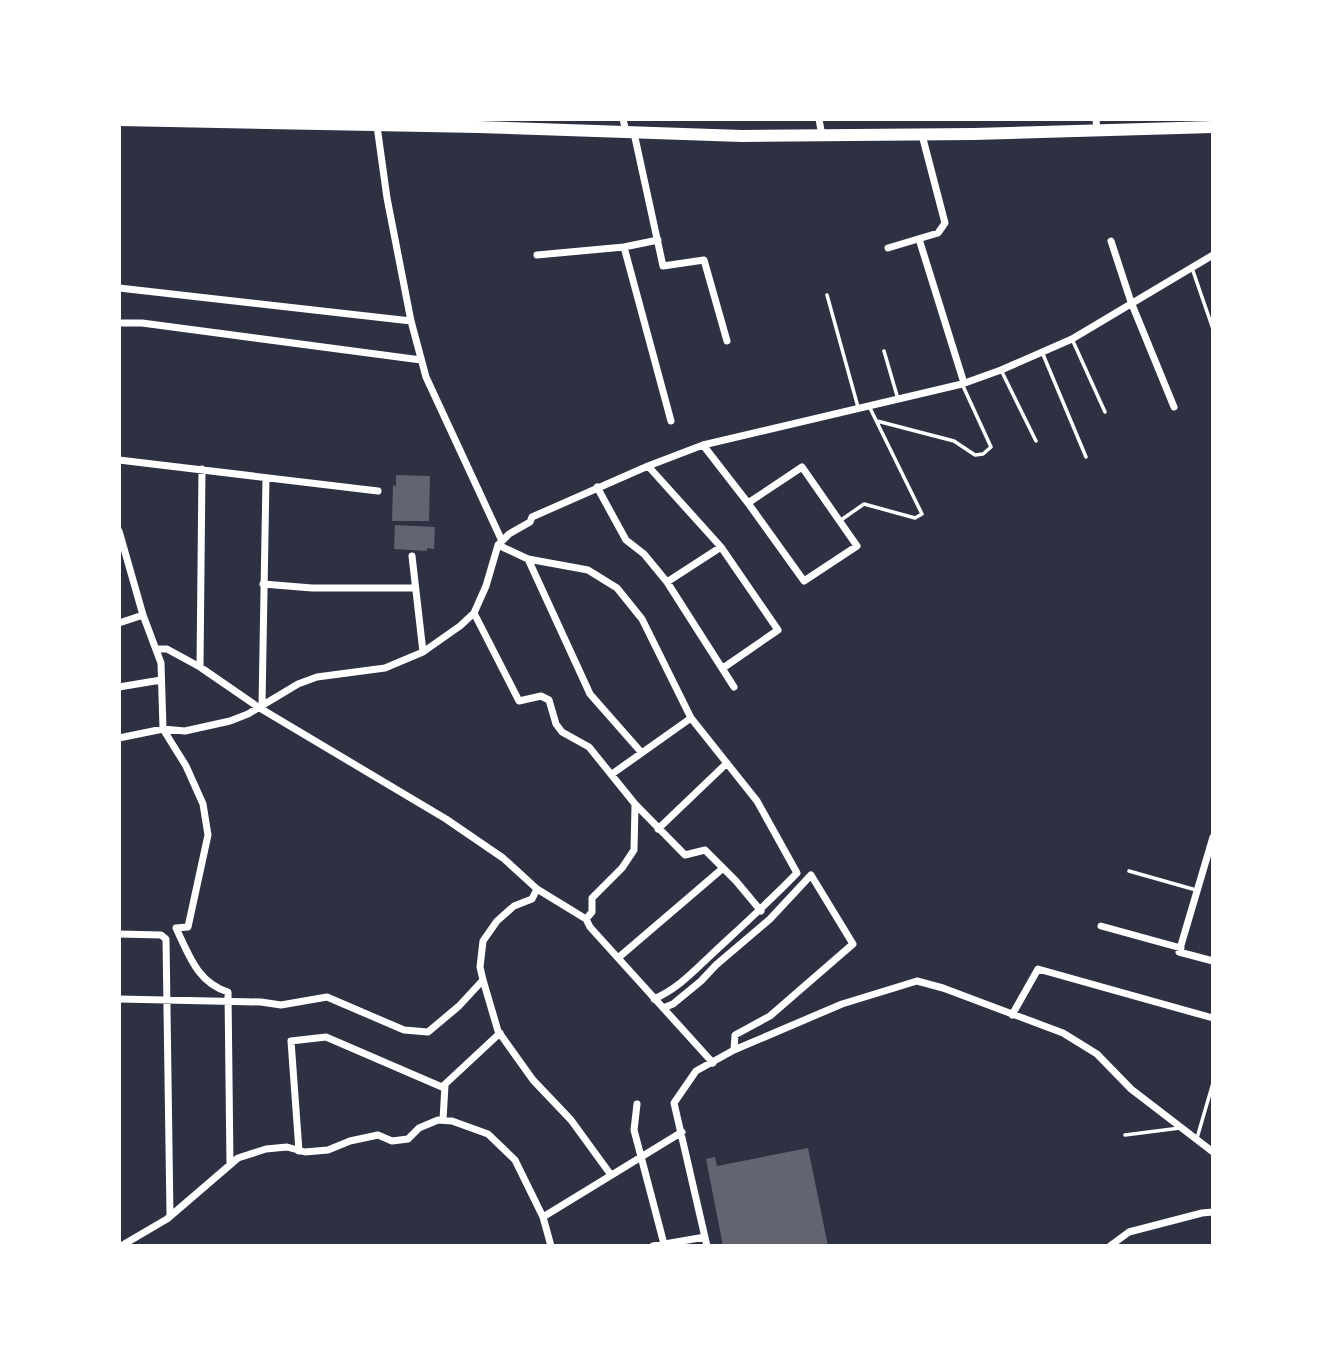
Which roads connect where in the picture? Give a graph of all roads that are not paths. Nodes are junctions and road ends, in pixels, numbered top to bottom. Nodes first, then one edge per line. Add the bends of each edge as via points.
1 (634, 119) edge
2 (819, 119) edge
3 (119, 120) edge
4 (478, 123) edge
5 (1174, 123) edge
6 (382, 124) edge
7 (1096, 125) edge
8 (627, 127) edge
9 (1213, 127) edge
10 (922, 135) junction
11 (822, 136) junction
12 (919, 239) junction
13 (658, 240) junction
14 (1111, 241) dead end
15 (624, 247) junction
16 (888, 248) dead end
17 (537, 255) dead end
18 (1213, 255) edge
19 (1192, 268) junction
20 (119, 288) edge
21 (827, 295) dead end
22 (1131, 302) junction
23 (411, 321) junction
24 (119, 323) edge
25 (1213, 329) edge
26 (1072, 340) junction
27 (727, 341) dead end
28 (884, 351) dead end
29 (1042, 352) junction
30 (421, 360) junction
31 (1001, 370) junction
32 (963, 383) junction
33 (898, 398) junction
34 (868, 406) junction
35 (1174, 407) dead end
36 (859, 408) junction
37 (1105, 412) dead end
38 (876, 420) junction
39 (671, 421) dead end
40 (1036, 441) dead end
41 (703, 445) junction
42 (1086, 457) dead end
43 (119, 460) edge
44 (648, 466) junction
45 (202, 469) junction
46 (266, 478) junction
47 (597, 487) junction
48 (378, 491) dead end
49 (748, 503) junction
50 (839, 521) junction
51 (119, 531) edge
52 (500, 543) junction
53 (721, 547) junction
54 (412, 556) dead end
55 (528, 559) junction
56 (667, 582) junction
57 (263, 584) junction
58 (415, 588) junction
59 (474, 613) junction
60 (143, 615) junction
61 (119, 623) edge
62 (157, 649) junction
63 (423, 652) junction
64 (200, 667) junction
65 (723, 668) junction
66 (161, 680) junction
67 (119, 687) edge
68 (734, 687) dead end
69 (260, 706) junction
70 (691, 718) junction
71 (163, 729) junction
72 (119, 738) edge
73 (642, 752) junction
74 (727, 763) junction
75 (612, 774) junction
76 (635, 804) junction
77 (658, 829) junction
78 (1213, 837) edge
79 (722, 869) junction
80 (1129, 870) dead end
81 (537, 889) junction
82 (1198, 890) junction
83 (761, 911) junction
84 (586, 919) junction
85 (1101, 926) dead end
86 (119, 934) edge
87 (1181, 948) junction
88 (618, 958) junction
89 (1213, 961) edge
90 (483, 979) junction
91 (119, 999) edge
92 (654, 999) junction
93 (167, 1001) junction
94 (228, 1002) junction
95 (663, 1008) junction
96 (1012, 1015) junction
97 (1213, 1018) edge
98 (500, 1033) junction
99 (734, 1050) junction
100 (713, 1063) junction
101 (1213, 1083) edge
102 (445, 1085) junction
103 (637, 1104) dead end
104 (443, 1121) junction
105 (1182, 1128) junction
106 (682, 1132) junction
107 (1125, 1135) dead end
108 (1197, 1140) junction
109 (299, 1151) junction
110 (1213, 1152) edge
111 (641, 1157) junction
112 (230, 1165) junction
113 (611, 1175) junction
114 (1213, 1212) edge
115 (170, 1216) junction
116 (543, 1217) junction
117 (705, 1237) junction
118 (664, 1244) junction
119 (121, 1246) edge
120 (551, 1246) edge
121 (653, 1246) edge
122 (707, 1246) edge
123 (1110, 1246) edge

1 - 8 street
2 - 11 street
3 - 6 main road
4 - 6 main road
4 - 8 main road
5 - 7 main road
5 - 9 main road
6 - 23 street via 387,198
7 - 10 main road
8 - 11 main road
8 - 13 street
10 - 11 main road
10 - 12 street via 944,223 938,233
12 - 16 street
12 - 32 street
13 - 15 street
13 - 27 street via 663,266 704,260
14 - 22 street
15 - 17 street
15 - 39 street
18 - 19 street
19 - 22 street
19 - 25 lane
20 - 23 street
21 - 36 lane
22 - 26 street
22 - 35 street
23 - 30 street
24 - 30 street
26 - 29 street
26 - 37 lane
28 - 33 lane
29 - 31 street
29 - 42 lane
30 - 52 street
31 - 32 street
31 - 40 lane
32 - 33 street
32 - 38 lane via 991,447 983,454 975,455 954,441
33 - 34 street
34 - 36 street
34 - 38 lane
36 - 41 street
38 - 50 lane via 922,514 915,518 864,504
41 - 44 street
41 - 49 street
43 - 45 street
44 - 47 street
44 - 53 street
45 - 46 street
45 - 64 street
46 - 48 street
46 - 57 street
47 - 52 street via 532,517
47 - 56 street via 626,540
49 - 50 street via 802,467
49 - 50 street via 804,581 857,546
51 - 60 street
52 - 55 street
52 - 59 street
53 - 56 street
53 - 65 street via 778,630
54 - 58 street
55 - 70 street via 588,570 617,588 642,619
55 - 73 street via 590,694
56 - 65 street
57 - 58 street
57 - 69 street
58 - 63 street
59 - 63 street
59 - 75 street via 519,701 541,696 549,700 562,732 589,747
60 - 61 street
60 - 62 street
62 - 64 street via 167,649
62 - 66 street
63 - 69 street via 385,668 317,677
64 - 69 street
65 - 68 street
66 - 67 street
66 - 71 street
69 - 71 street via 212,726
69 - 81 street via 446,819 503,858
70 - 73 street
70 - 74 street
71 - 72 street
71 - 94 street via 203,804 208,835 188,927 176,928 198,971 206,982 228,992
73 - 75 street
74 - 77 street
74 - 83 street via 757,802 797,873
75 - 76 street
76 - 77 street
76 - 84 street via 634,850 592,898 592,912
77 - 79 street via 685,855 705,850
78 - 82 street
79 - 83 street
79 - 88 street
80 - 82 lane
81 - 84 street
81 - 90 street via 532,900 514,906 497,920 483,941
82 - 87 street
83 - 92 street via 693,974
84 - 88 street
85 - 87 street
86 - 93 street via 166,939
87 - 89 street via 1180,952
88 - 92 street
90 - 94 street via 428,1032 404,1030 327,997 281,1005
90 - 98 street
91 - 93 street
92 - 95 street
93 - 94 street
93 - 115 street
94 - 112 street
95 - 99 street via 701,981 770,919 811,875 853,944 770,1016 735,1035
95 - 100 street
96 - 97 street via 1038,969
96 - 99 street via 917,981 842,1004
96 - 105 street via 1063,1033 1097,1054 1131,1089
98 - 102 street
98 - 113 street
99 - 100 street
100 - 106 street via 696,1071 674,1103
101 - 108 lane
102 - 104 street
102 - 109 street via 326,1037 291,1041
103 - 111 street via 634,1130
104 - 109 street via 419,1128 408,1139 392,1142 377,1135 328,1150
104 - 116 street via 488,1134 515,1160
105 - 107 lane
105 - 108 street
106 - 111 street
106 - 117 street
108 - 110 street
109 - 112 street via 266,1149
111 - 113 street
111 - 118 street
112 - 115 street
113 - 116 street
114 - 123 street via 1129,1232
115 - 119 street
116 - 120 street
117 - 118 street
117 - 122 street
118 - 121 street

